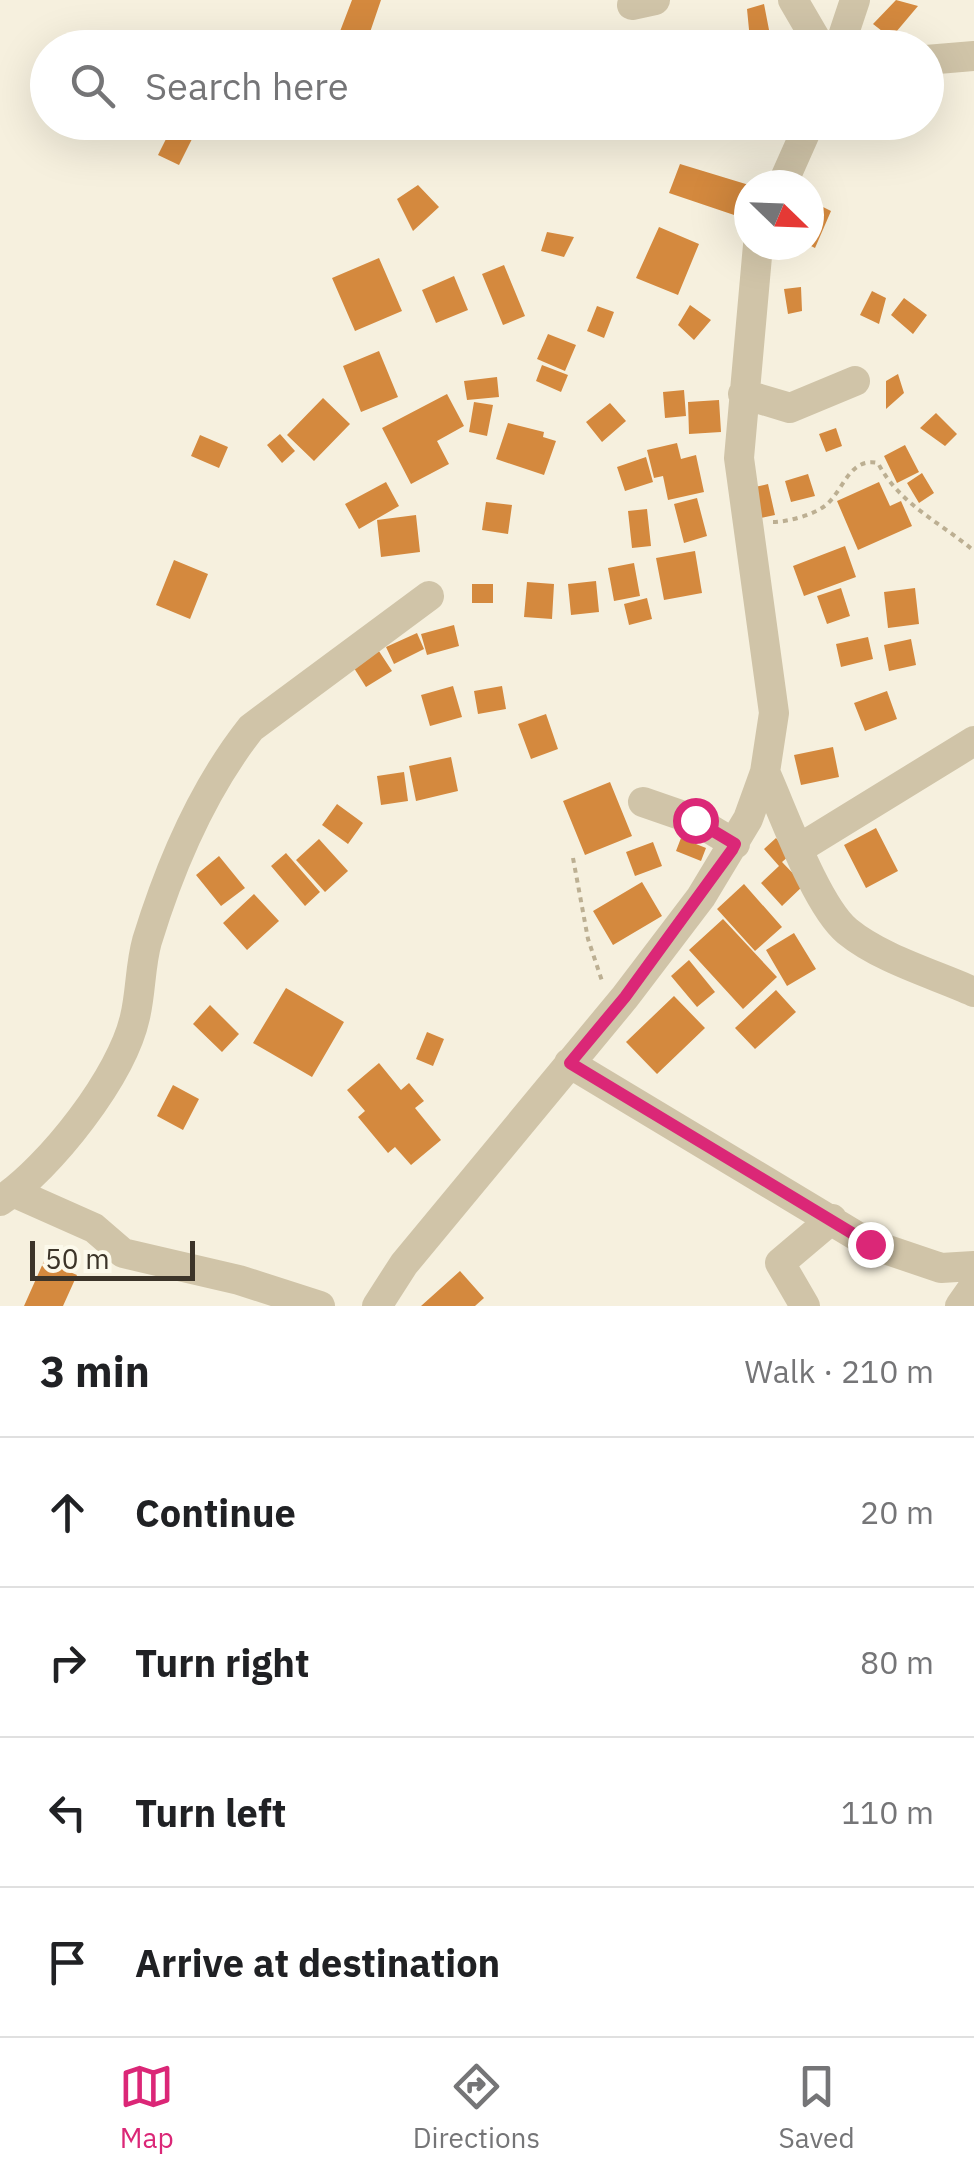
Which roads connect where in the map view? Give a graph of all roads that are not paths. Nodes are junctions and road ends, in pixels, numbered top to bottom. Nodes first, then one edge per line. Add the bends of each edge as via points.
1 (793, 0) edge
2 (855, 0) edge
3 (810, 30) edge
4 (846, 30) edge
5 (974, 56) edge
6 (944, 58) edge
7 (802, 140) edge
8 (789, 170) edge
9 (756, 260) edge
10 (855, 381) dead end
11 (742, 394) junction
12 (429, 596) dead end
13 (974, 741) edge
14 (765, 772) junction
15 (643, 802) dead end
16 (735, 844) junction
17 (800, 848) junction
18 (974, 992) edge
19 (570, 1063) junction
20 (7, 1196) edge
21 (832, 1219) junction
22 (974, 1266) edge
23 (974, 1286) edge
24 (320, 1306) edge
25 (377, 1306) edge
26 (805, 1306) edge
27 (960, 1306) edge

1 - 3 street
2 - 4 street
5 - 6 street
7 - 8 street
9 - 11 street
10 - 11 street via 790,408
11 - 14 street via 740,478 774,713
12 - 20 street via 251,728 235,748 202,802 157,910 135,1019 119,1057 76,1122
13 - 17 street
14 - 16 street
14 - 17 street
15 - 16 street via 695,820
16 - 19 street via 702,897
17 - 18 street via 852,935
19 - 21 street
19 - 25 street
20 - 24 street via 94,1228 123,1253
21 - 22 street via 870,1244 941,1268
21 - 26 street via 780,1263
23 - 27 street

